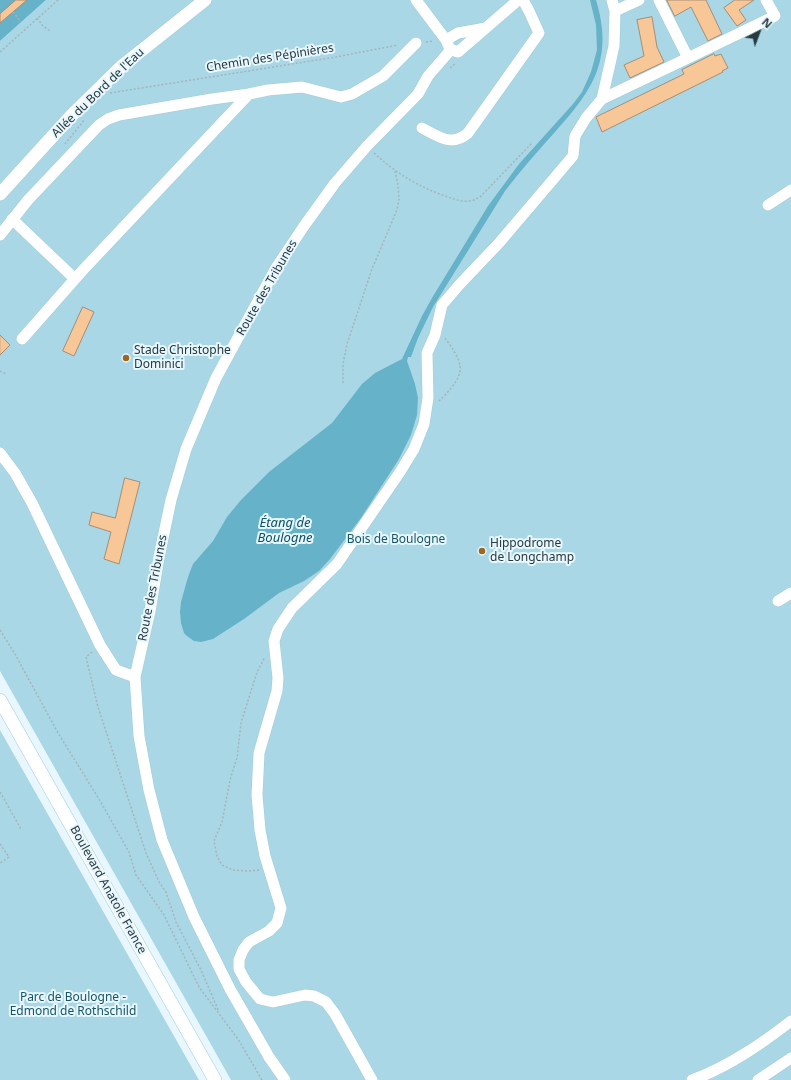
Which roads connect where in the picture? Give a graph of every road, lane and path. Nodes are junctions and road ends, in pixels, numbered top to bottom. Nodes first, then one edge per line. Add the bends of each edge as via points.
1 (58, 0) edge
2 (205, 0) edge
3 (416, 0) edge
4 (518, 0) edge
5 (523, 0) edge
6 (612, 0) edge
7 (639, 0) edge
8 (658, 0) edge
9 (766, 0) edge
10 (615, 11) junction
11 (13, 12) dead end
12 (38, 18) junction
13 (21, 22) dead end
14 (50, 30) dead end
15 (488, 30) junction
16 (416, 43) junction
17 (448, 45) junction
18 (0, 52) edge
19 (688, 58) junction
20 (458, 61) dead end
21 (446, 71) dead end
22 (97, 91) junction
23 (249, 94) junction
24 (602, 99) junction
25 (422, 128) dead end
26 (532, 143) dead end
27 (367, 146) junction
28 (395, 171) junction
29 (791, 190) edge
30 (0, 194) edge
31 (768, 205) dead end
32 (12, 219) junction
33 (0, 235) edge
34 (75, 279) junction
35 (437, 327) junction
36 (22, 338) dead end
37 (0, 371) edge
38 (6, 374) dead end
39 (342, 383) dead end
40 (426, 412) junction
41 (0, 453) edge
42 (791, 593) edge
43 (778, 601) dead end
44 (0, 630) edge
45 (274, 641) junction
46 (100, 645) junction
47 (135, 677) junction
48 (0, 700) edge
49 (0, 792) edge
50 (21, 829) dead end
51 (0, 844) edge
52 (0, 863) edge
53 (269, 869) junction
54 (219, 1014) junction
55 (791, 1021) edge
56 (791, 1058) edge
57 (215, 1080) edge
58 (262, 1080) edge
59 (284, 1080) edge
60 (372, 1080) edge
61 (692, 1080) edge
62 (758, 1080) edge

1 - 12 path
2 - 22 main road, Allée du Bord de l'Eau via 122,66
3 - 17 street
4 - 15 street
5 - 25 street via 539,33 468,133 463,138 451,141
6 - 10 street
7 - 10 street
8 - 19 street
9 - 19 street via 775,16
10 - 24 street via 614,46
11 - 13 path
12 - 14 path via 43,26
12 - 18 path
15 - 17 street, Route des Tribunes via 458,33
15 - 17 street via 458,52
16 - 17 path, Chemin des Pépinières
16 - 22 path, Chemin des Pépinières via 105,94
16 - 23 street via 383,76 352,94 341,97 302,87
17 - 27 street, Route des Tribunes via 448,53 428,76 418,94
19 - 24 street
20 - 21 path
22 - 30 main road, Allée du Bord de l'Eau
23 - 32 street via 119,115 108,119 99,125
23 - 34 street
24 - 35 street via 575,136 573,156 442,305
26 - 28 path via 480,197 470,201 435,192
27 - 28 path
27 - 47 street, Route des Tribunes via 335,183 284,256 216,378 186,449 171,500
28 - 39 path via 399,199 397,210 372,269 347,344
29 - 31 street
32 - 33 street
32 - 34 street
34 - 36 street
35 - 40 street via 427,353
35 - 40 path via 453,350 460,366 458,378 445,395
37 - 38 path
40 - 45 street via 414,449 400,472 337,564 292,608 278,629
41 - 46 street via 32,503
42 - 43 street
44 - 54 path via 129,852 136,875 164,915 199,987
45 - 53 street via 277,691 259,753 257,785 260,830
45 - 53 path via 257,672 241,723 237,758 222,822 214,841 217,856 222,864 233,870
46 - 47 street via 116,670
46 - 54 path via 86,657 115,759 146,853 166,892 176,922 201,970
47 - 59 street, Route des Tribunes via 139,736 148,790 162,840 194,917 230,988
48 - 57 main road, Boulevard Anatole France
49 - 50 path
51 - 52 path via 9,857
53 - 60 street via 280,903 277,923 269,931 249,942 239,960 239,969 260,999 273,1002 305,995 326,1002
54 - 58 path via 244,1048
55 - 61 street via 736,1058
56 - 62 street

